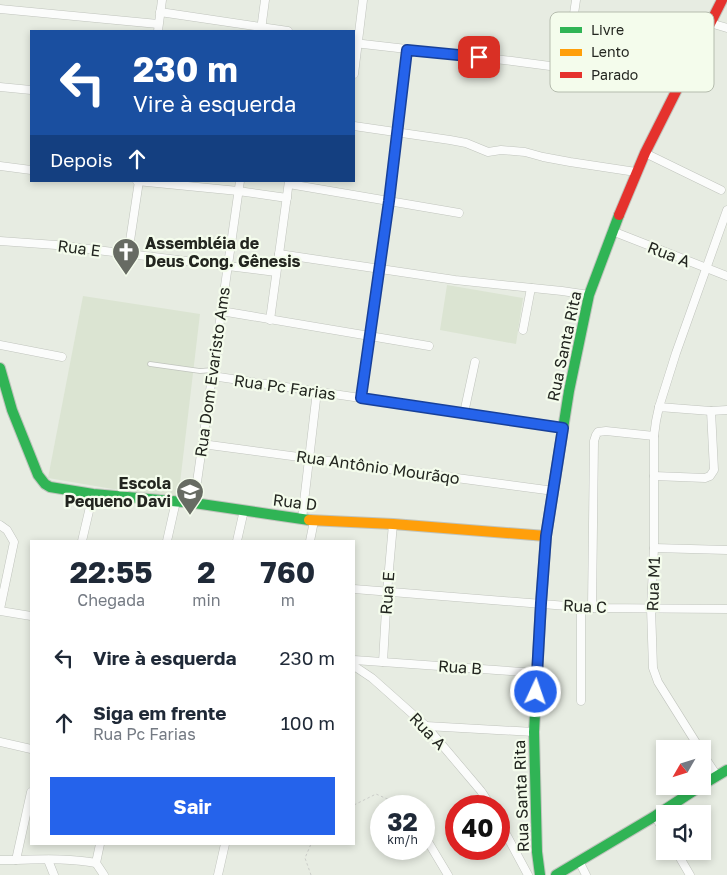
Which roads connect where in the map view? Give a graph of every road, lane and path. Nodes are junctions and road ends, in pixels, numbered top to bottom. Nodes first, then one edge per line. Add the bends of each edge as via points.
1 (162, 0) edge
2 (265, 0) edge
3 (364, 0) edge
4 (722, 0) edge
5 (0, 9) edge
6 (160, 12) junction
7 (714, 15) edge
8 (714, 24) edge
9 (158, 28) edge
10 (727, 28) edge
11 (261, 29) edge
12 (274, 30) edge
13 (356, 44) edge
14 (407, 50) junction
15 (355, 59) edge
16 (550, 67) edge
17 (0, 87) edge
18 (30, 90) edge
19 (675, 92) edge
20 (355, 126) edge
21 (397, 132) junction
22 (645, 153) junction
23 (0, 166) edge
24 (30, 170) edge
25 (636, 172) junction
26 (138, 182) edge
27 (148, 182) edge
28 (240, 182) edge
29 (289, 183) edge
30 (721, 190) dead end
31 (238, 191) junction
32 (287, 198) junction
33 (389, 201) junction
34 (727, 210) edge
35 (459, 213) dead end
36 (612, 231) junction
37 (0, 241) edge
38 (128, 254) junction
39 (279, 254) junction
40 (228, 266) junction
41 (380, 268) junction
42 (706, 268) junction
43 (276, 272) junction
44 (727, 276) edge
45 (531, 288) junction
46 (589, 295) junction
47 (221, 311) junction
48 (270, 320) junction
49 (523, 330) dead end
50 (370, 335) junction
51 (0, 345) edge
52 (429, 346) dead end
53 (62, 357) dead end
54 (475, 362) dead end
55 (150, 364) dead end
56 (0, 368) edge
57 (212, 373) junction
58 (317, 392) junction
59 (361, 398) junction
60 (659, 406) junction
61 (712, 410) junction
62 (727, 410) edge
63 (464, 413) junction
64 (563, 428) junction
65 (654, 436) junction
66 (202, 444) junction
67 (308, 458) junction
68 (654, 476) junction
69 (554, 491) junction
70 (93, 494) junction
71 (176, 502) junction
72 (194, 503) junction
73 (244, 510) junction
74 (302, 519) junction
75 (314, 520) junction
76 (393, 524) junction
77 (0, 525) edge
78 (546, 536) junction
79 (82, 540) edge
80 (167, 540) edge
81 (237, 540) edge
82 (310, 540) edge
83 (654, 548) junction
84 (727, 550) edge
85 (355, 589) edge
86 (387, 592) junction
87 (541, 603) junction
88 (581, 607) junction
89 (592, 608) junction
90 (651, 608) junction
91 (727, 609) edge
92 (0, 610) edge
93 (30, 616) edge
94 (355, 660) edge
95 (383, 662) junction
96 (355, 667) edge
97 (537, 673) junction
98 (581, 701) dead end
99 (426, 726) junction
100 (534, 732) junction
101 (694, 740) edge
102 (0, 742) edge
103 (30, 750) edge
104 (711, 767) edge
105 (727, 770) edge
106 (717, 776) junction
107 (711, 780) edge
108 (483, 795) edge
109 (688, 795) edge
110 (30, 797) edge
111 (370, 797) edge
112 (355, 804) edge
113 (655, 816) joint
114 (510, 841) edge
115 (100, 845) edge
116 (225, 845) edge
117 (311, 845) edge
118 (435, 853) edge
119 (0, 860) edge
120 (16, 860) junction
121 (48, 860) junction
122 (681, 860) edge
123 (579, 861) junction
124 (96, 863) junction
125 (54, 875) edge
126 (104, 875) edge
127 (218, 875) edge
128 (311, 875) edge
129 (448, 875) edge
130 (528, 875) edge
131 (540, 875) edge
132 (556, 875) edge
133 (586, 875) edge
134 (690, 875) edge

1 - 6 street
2 - 11 street
3 - 13 street
4 - 7 street, Rua Santa Rita
5 - 9 street
6 - 9 street
6 - 11 street
8 - 10 street
11 - 12 street
13 - 14 street
13 - 15 street
14 - 16 street
14 - 21 street
17 - 18 street
19 - 22 street, Rua Santa Rita
20 - 21 street
21 - 25 street via 458,141 488,152 525,152 542,158
21 - 33 street
22 - 25 street, Rua Santa Rita
22 - 30 street
23 - 24 street
25 - 36 street, Rua Santa Rita
26 - 38 street
27 - 31 street
28 - 31 street, Rua Dom Evaristo Ams
29 - 32 street
29 - 33 street
31 - 32 street
31 - 40 street, Rua Dom Evaristo Ams
32 - 39 street
33 - 35 street
33 - 41 street
34 - 42 street, Rua M1
36 - 42 street, Rua A
36 - 46 street, Rua Santa Rita
37 - 38 street, Rua E
38 - 40 street, Rua E
39 - 41 street
39 - 43 street
40 - 43 street, Rua E
40 - 47 street, Rua Dom Evaristo Ams
41 - 45 street
41 - 50 street
42 - 44 street, Rua A
42 - 60 street, Rua M1
43 - 48 street
45 - 46 street
45 - 49 street
46 - 64 street, Rua Santa Rita
47 - 48 street
47 - 57 street, Rua Dom Evaristo Ams
48 - 50 street
50 - 52 street
50 - 59 street
51 - 53 street
54 - 63 street
55 - 57 lane
56 - 70 street, Rua D via 12,410 43,482 50,487
57 - 58 street, Rua Pc Farias
57 - 66 street, Rua Dom Evaristo Ams
58 - 59 street, Rua Pc Farias
58 - 67 street
59 - 63 street, Rua Pc Farias
60 - 61 street
60 - 65 street, Rua M1
61 - 62 street
61 - 68 street via 714,470 710,476
63 - 64 street, Rua Pc Farias
64 - 69 street, Rua Santa Rita
65 - 68 street, Rua M1
65 - 89 street via 602,431 596,435
66 - 67 street, Rua Antônio Mourãqo
66 - 72 street, Rua Dom Evaristo Ams
67 - 69 street, Rua Antônio Mourãqo
67 - 74 street
68 - 83 street, Rua M1
69 - 78 street, Rua Santa Rita
70 - 71 street, Rua D
70 - 79 street
71 - 72 street, Rua D
71 - 80 street
72 - 73 street, Rua D
73 - 74 street, Rua D
73 - 81 street
74 - 75 street, Rua D
75 - 76 street, Rua D
75 - 82 street
76 - 78 street, Rua D
76 - 86 street, Rua E
77 - 92 street via 14,542
78 - 87 street, Rua Santa Rita
83 - 84 street
83 - 90 street, Rua M1
85 - 86 street, Rua C
86 - 87 street, Rua C
86 - 95 street, Rua E
87 - 88 street, Rua C
87 - 97 street, Rua Santa Rita
88 - 89 street, Rua C
88 - 98 street
89 - 90 street, Rua C
90 - 91 street, Rua C
90 - 101 street, Rua M1 via 655,675
92 - 93 street
94 - 95 street
95 - 97 street, Rua B
96 - 99 street, Rua A
97 - 100 street, Rua Santa Rita
99 - 100 street
99 - 108 street, Rua A
100 - 131 street, Rua Santa Rita
102 - 103 street
104 - 106 street
105 - 106 street
106 - 107 street
109 - 113 street
110 - 120 street
111 - 112 path
113 - 123 street
114 - 130 street
115 - 124 street
116 - 127 street
117 - 128 path via 305,858
118 - 129 street
119 - 120 street
120 - 121 street
121 - 124 street
121 - 125 street
122 - 134 street
123 - 132 street
123 - 133 street
124 - 126 street

